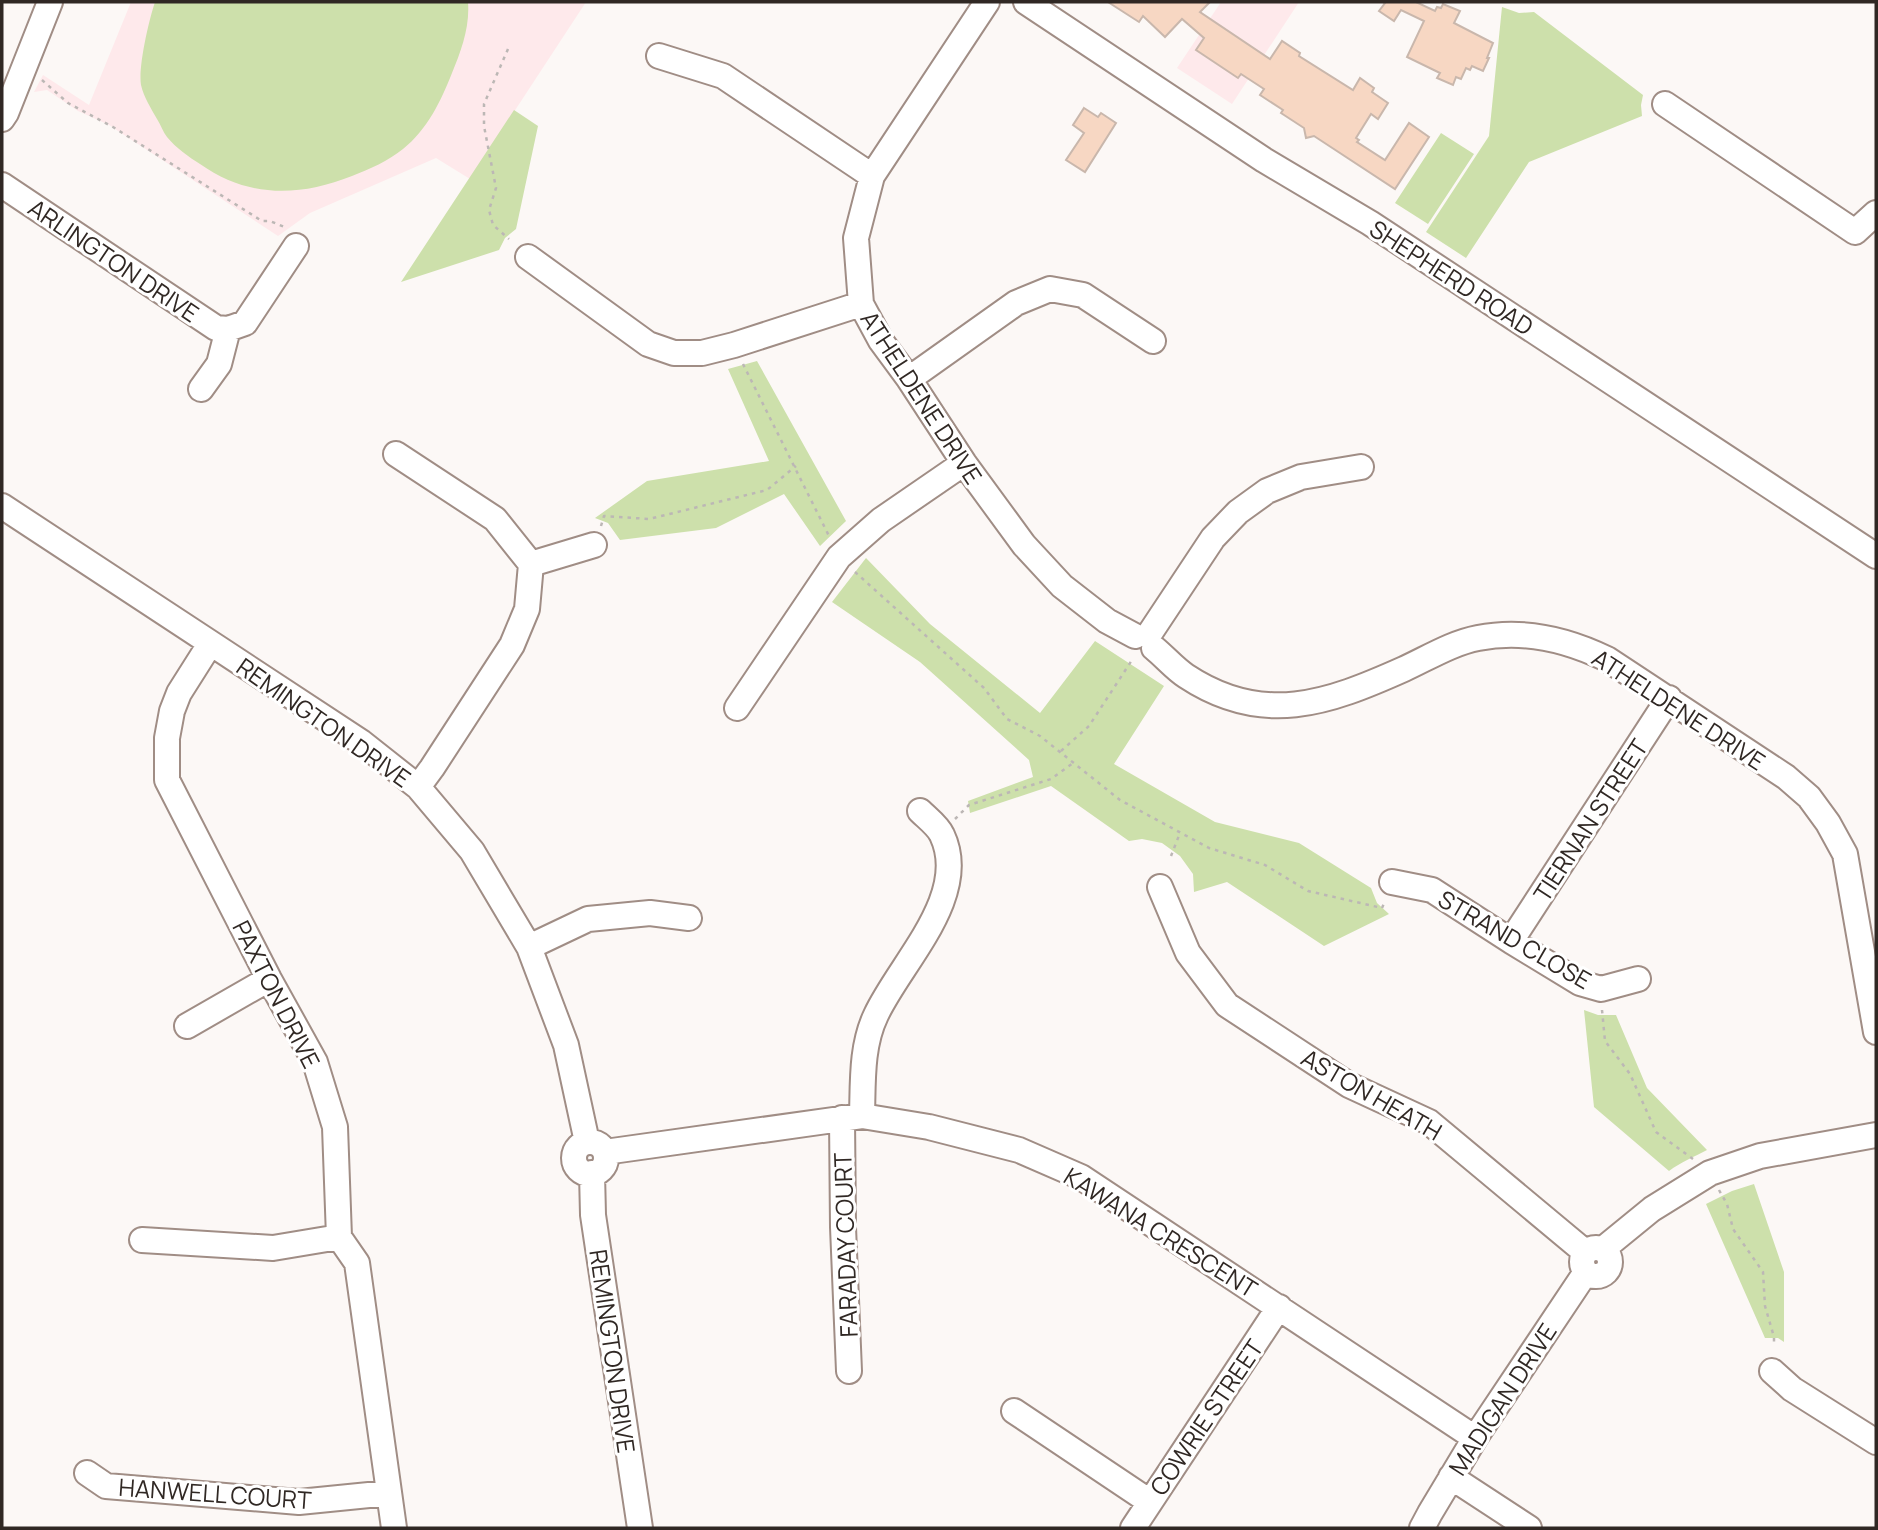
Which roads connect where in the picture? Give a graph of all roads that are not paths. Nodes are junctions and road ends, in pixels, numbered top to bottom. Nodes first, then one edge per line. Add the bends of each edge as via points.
1 (50, 2) edge
2 (987, 2) edge
3 (1026, 2) edge
4 (659, 56) dead end
5 (1665, 104) dead end
6 (2, 119) edge
7 (872, 176) junction
8 (2, 185) edge
9 (1876, 213) edge
10 (296, 246) road end
11 (528, 257) dead end
12 (861, 304) junction
13 (228, 329) junction
14 (1153, 341) dead end
15 (909, 379) junction
16 (201, 389) dead end
17 (396, 454) dead end
18 (964, 463) junction
19 (1361, 467) dead end
20 (2, 506) edge
21 (594, 545) road end
22 (1876, 556) edge
23 (531, 564) junction
24 (210, 644) junction
25 (1143, 644) junction
26 (1669, 698) junction
27 (737, 708) dead end
28 (418, 787) junction
29 (920, 811) dead end
30 (1392, 882) road end
31 (1160, 887) dead end
32 (1866, 913) edge
33 (689, 918) dead end
34 (1511, 941) junction
35 (529, 947) junction
36 (269, 979) junction
37 (1638, 979) dead end
38 (187, 1026) dead end
39 (1876, 1032) edge
40 (852, 1117) junction
41 (1876, 1135) edge
42 (596, 1147) junction
43 (339, 1237) junction
44 (142, 1240) dead end
45 (1591, 1258) junction
46 (1279, 1307) junction
47 (849, 1371) dead end
48 (1772, 1371) dead end
49 (1014, 1411) dead end
50 (1475, 1438) junction
51 (1876, 1442) edge
52 (87, 1474) dead end
53 (1451, 1477) junction
54 (388, 1493) junction
55 (1150, 1502) junction
56 (394, 1528) edge
57 (640, 1528) edge
58 (1133, 1528) edge
59 (1422, 1528) edge
60 (1529, 1528) edge

1 - 6 street
2 - 7 street, ATHELDENE DRIVE
3 - 22 street, SHEPHERD ROAD
4 - 7 street via 723,76
5 - 9 street via 1855,232
7 - 12 street, ATHELDENE DRIVE via 856,238
8 - 13 street, ARLINGTON DRIVE via 216,328
10 - 13 street, ARLINGTON DRIVE via 245,323
11 - 12 street via 648,344 674,354 702,354
12 - 15 street, ATHELDENE DRIVE
13 - 16 street, ARLINGTON DRIVE via 219,363
14 - 15 street via 1083,295 1050,289 1016,303
15 - 18 street, ATHELDENE DRIVE
17 - 23 street via 495,519
18 - 25 street, ATHELDENE DRIVE via 1024,545 1062,586
18 - 27 street via 881,520 839,557
19 - 25 street via 1301,477 1267,491 1238,512 1213,538
20 - 24 street, REMINGTON DRIVE
21 - 23 street
23 - 28 street via 527,609 512,645
24 - 28 street, REMINGTON DRIVE via 361,742
24 - 36 street, PAXTON DRIVE via 172,711 167,780
25 - 26 street, ATHELDENE DRIVE via 1213,691 1240,701 1296,705 1343,695 1477,638 1535,635 1587,649
26 - 32 street, ATHELDENE DRIVE via 1809,797 1844,854
26 - 34 street, TIERNAN STREET
28 - 35 street, REMINGTON DRIVE via 472,851
29 - 40 street, FARADAY COURT via 941,833 948,854 948,877 936,917 875,1017
30 - 34 street, STRAND CLOSE via 1432,890
31 - 45 street, ASTON HEATH via 1188,953 1227,1005 1349,1085 1429,1122
32 - 39 street, ATHELDENE DRIVE
33 - 35 street via 650,913 588,919
34 - 37 street, STRAND CLOSE via 1580,983 1601,989
35 - 42 street, REMINGTON DRIVE via 566,1045
36 - 38 street
36 - 43 street, PAXTON DRIVE via 315,1062 334,1127
40 - 42 street, KAWANA CRESCENT
40 - 46 street, KAWANA CRESCENT via 929,1127 1019,1150 1081,1177
40 - 47 street, FARADAY COURT via 843,1227
41 - 45 street, MADIGAN DRIVE via 1760,1156 1710,1173 1652,1209
42 - 57 street, REMINGTON DRIVE via 605,1163 592,1174 595,1227
43 - 44 street via 273,1248
43 - 54 street, PAXTON DRIVE via 357,1263
45 - 50 street, MADIGAN DRIVE
46 - 50 street, KAWANA CRESCENT
46 - 55 street, COWRIE STREET
48 - 51 street via 1792,1389
49 - 55 street
50 - 53 street, MADIGAN DRIVE
52 - 54 street, HANWELL COURT via 106,1486 299,1502
53 - 59 street, MADIGAN DRIVE
53 - 60 street
54 - 56 street, PAXTON DRIVE
55 - 58 street, COWRIE STREET

